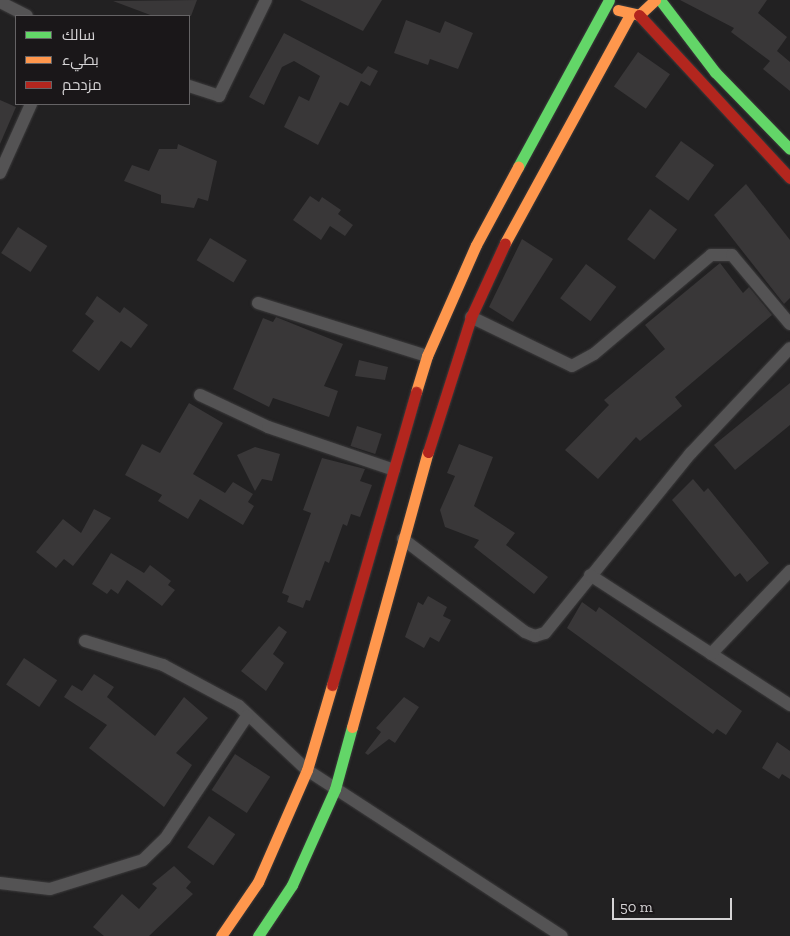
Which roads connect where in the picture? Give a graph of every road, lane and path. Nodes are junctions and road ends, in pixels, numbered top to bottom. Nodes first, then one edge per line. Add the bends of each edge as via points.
1 (266, 0) edge
2 (610, 0) edge
3 (655, 0) edge
4 (660, 0) edge
5 (8, 3) edge
6 (26, 15) edge
7 (634, 15) junction
8 (190, 86) edge
9 (31, 105) edge
10 (790, 149) edge
11 (0, 173) edge
12 (790, 178) edge
13 (258, 304) dead end
14 (471, 317) junction
15 (790, 324) edge
16 (790, 348) edge
17 (427, 356) junction
18 (200, 395) dead end
19 (394, 470) junction
20 (403, 539) junction
21 (790, 572) edge
22 (590, 575) junction
23 (85, 641) dead end
24 (711, 654) junction
25 (790, 705) edge
26 (247, 716) junction
27 (307, 770) junction
28 (334, 789) junction
29 (0, 883) edge
30 (221, 936) edge
31 (258, 936) edge
32 (562, 936) edge

1 - 8 street via 219,96
2 - 7 main road
2 - 17 main road via 476,245
3 - 7 main road
4 - 10 main road via 715,72
5 - 6 street
7 - 12 main road
7 - 14 main road via 505,244
9 - 11 street
13 - 17 street
14 - 15 street via 572,366 594,354 711,256 732,255
14 - 20 main road
16 - 22 street via 690,453
17 - 19 main road
18 - 19 street via 268,427
19 - 27 main road
20 - 22 street via 535,636 545,633
20 - 28 main road
21 - 24 street
22 - 24 street
23 - 26 street via 164,665 239,706
24 - 25 street
26 - 27 street
26 - 29 street via 165,839 143,860 58,887
27 - 28 street
27 - 30 main road via 258,882
28 - 31 main road via 292,885
28 - 32 street

